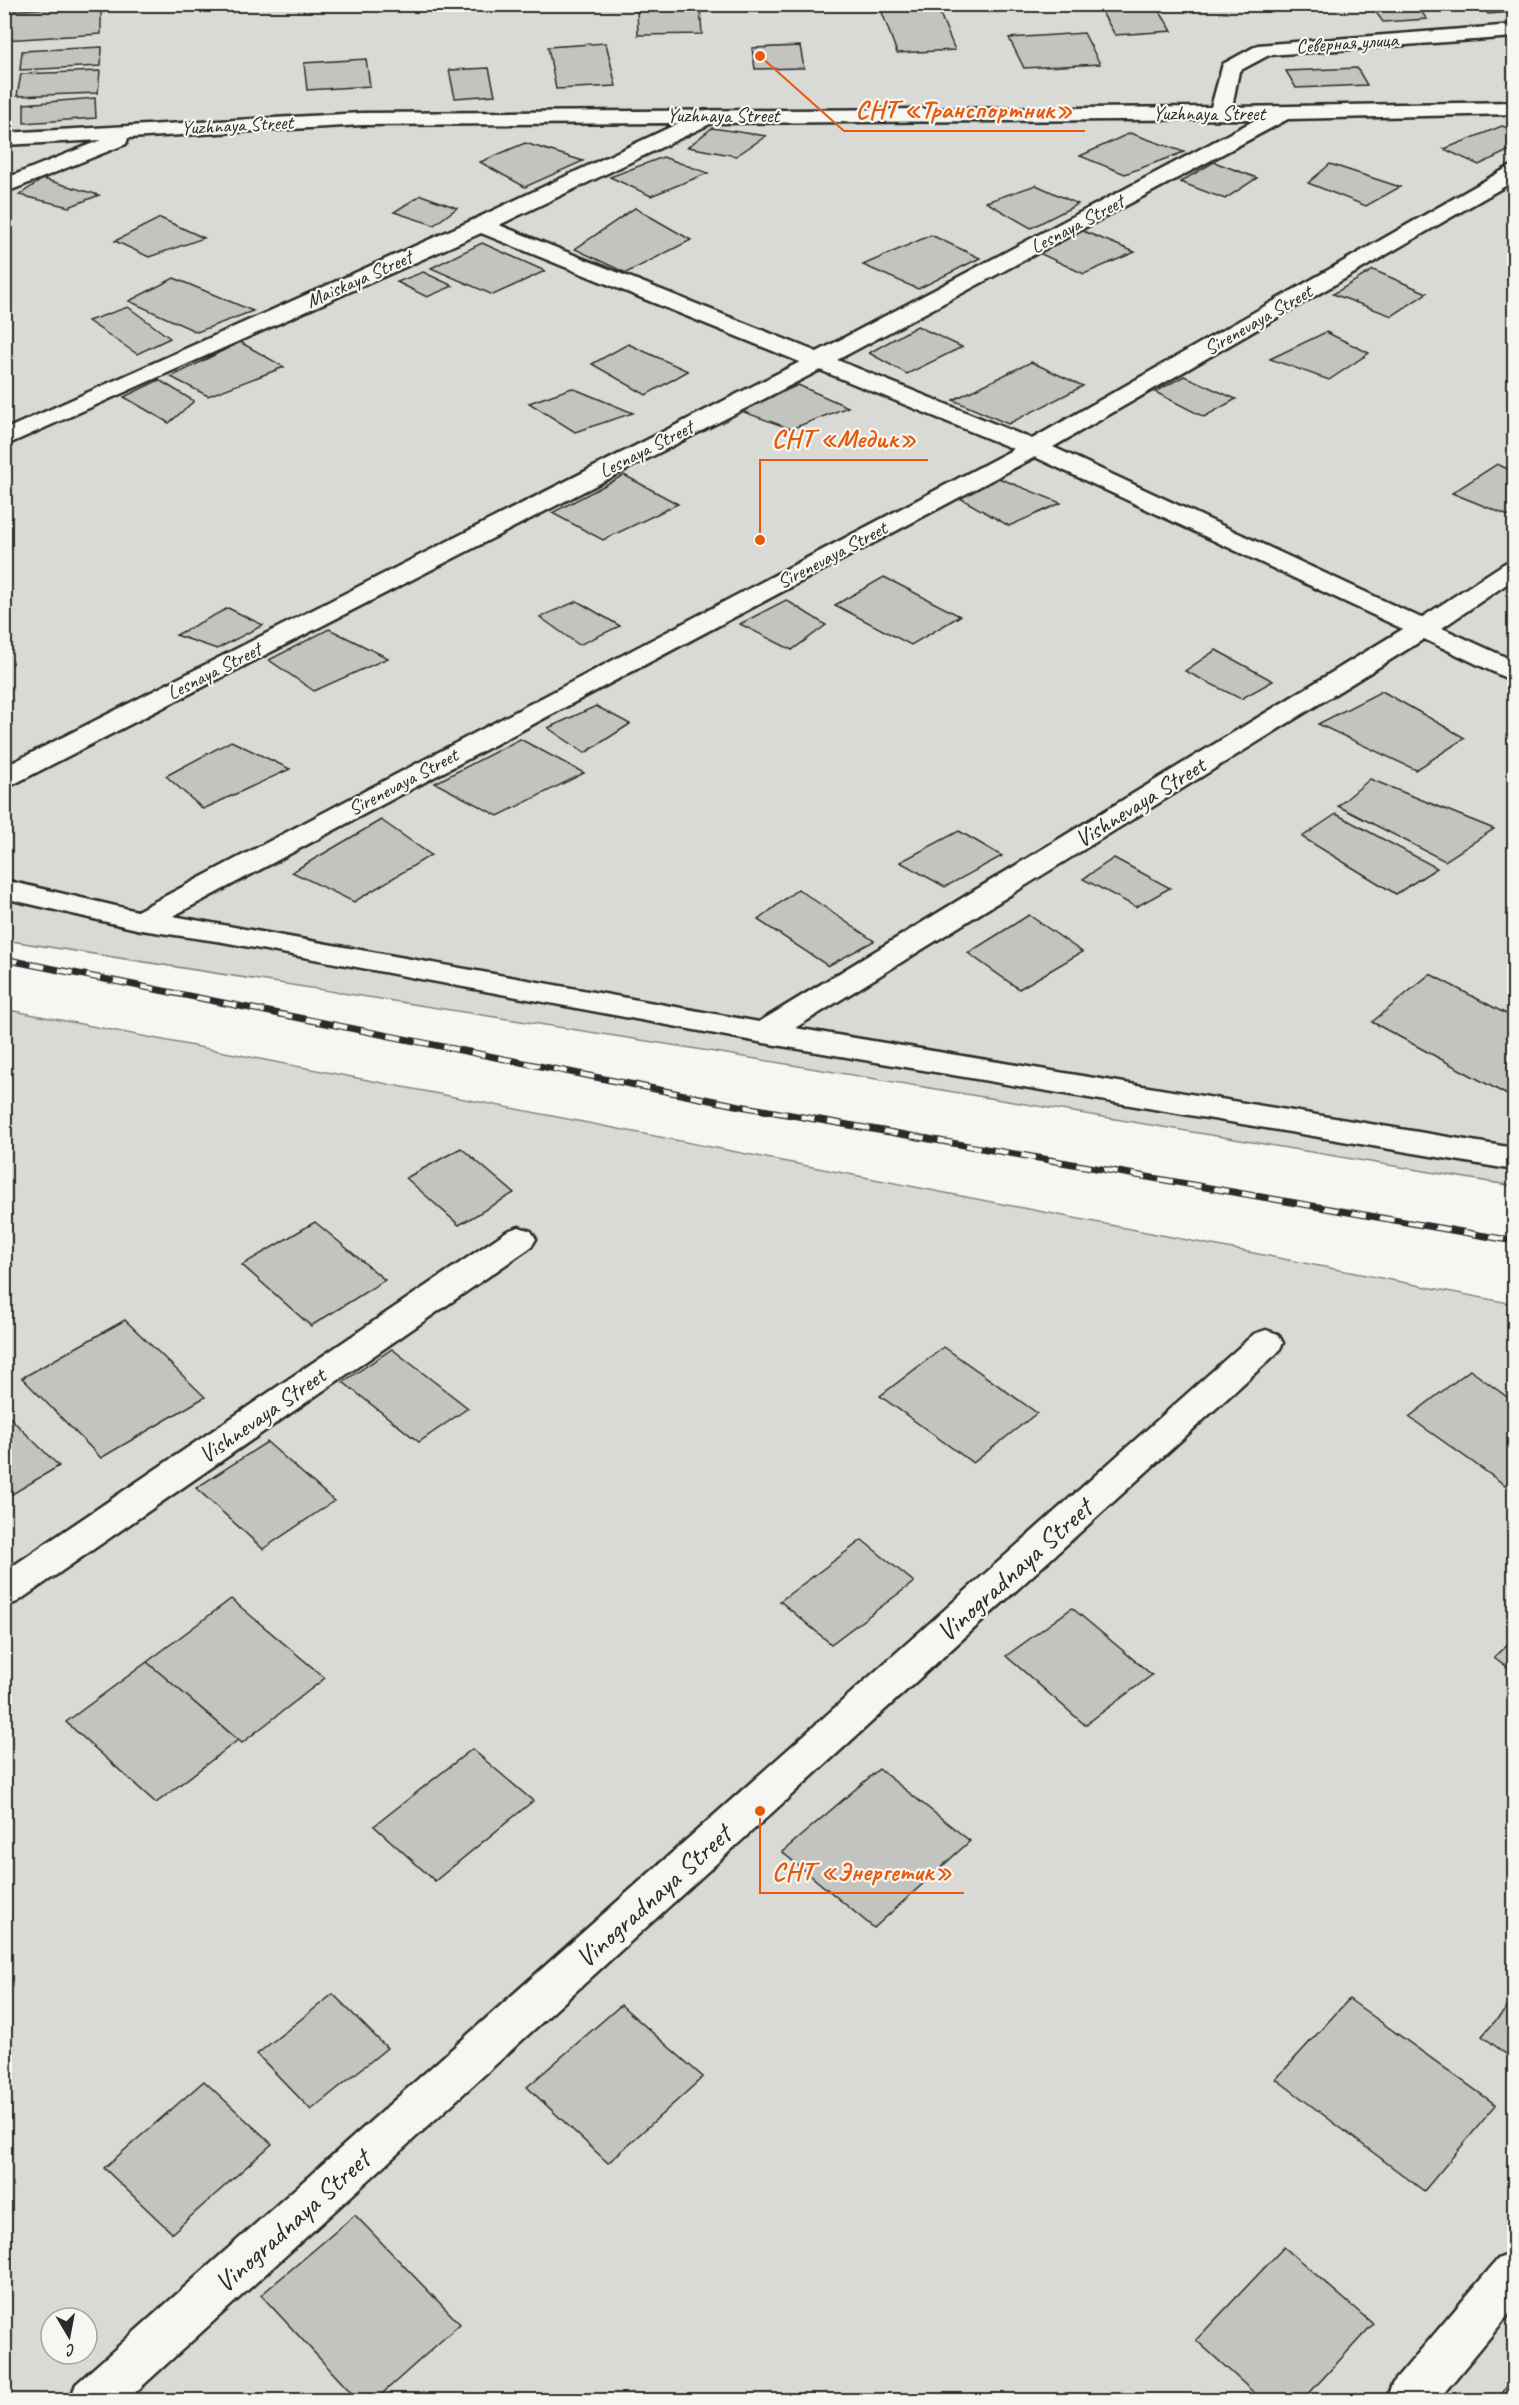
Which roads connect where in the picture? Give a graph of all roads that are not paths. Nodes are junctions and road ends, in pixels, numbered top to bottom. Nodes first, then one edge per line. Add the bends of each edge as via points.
1 (1515, 31) edge
2 (1515, 108) edge
3 (1220, 113) junction
4 (1284, 114) junction
5 (712, 115) junction
6 (144, 130) junction
7 (4, 139) edge
8 (1515, 172) edge
9 (4, 187) edge
10 (481, 225) junction
11 (817, 362) junction
12 (4, 439) edge
13 (1034, 448) junction
14 (1515, 568) edge
15 (1422, 629) junction
16 (1515, 671) edge
17 (4, 778) edge
18 (4, 889) edge
19 (141, 921) junction
20 (764, 1034) junction
21 (1515, 1159) edge
22 (519, 1239) dead end
23 (1266, 1343) dead end
24 (4, 1592) edge
25 (1515, 2274) edge
26 (93, 2400) edge
27 (1409, 2400) edge

1 - 3 street, Северная улица via 1264,49 1230,68
2 - 4 street, Yuzhnaya Street
3 - 4 street, Yuzhnaya Street
3 - 5 street, Yuzhnaya Street
4 - 11 street, Lesnaya Street
5 - 6 street, Yuzhnaya Street via 362,119
5 - 10 street, Maiskaya Street
6 - 7 street, Yuzhnaya Street
6 - 9 street
8 - 13 street, Sirenevaya Street
10 - 11 street
10 - 12 street, Maiskaya Street
11 - 13 street
11 - 17 street, Lesnaya Street
13 - 15 street
13 - 19 street, Sirenevaya Street
14 - 15 street, Vishnevaya Street
15 - 16 street
15 - 20 street, Vishnevaya Street
18 - 19 street
19 - 20 street
20 - 21 street
22 - 24 street, Vishnevaya Street
23 - 26 street, Vinogradnaya Street
25 - 27 street

